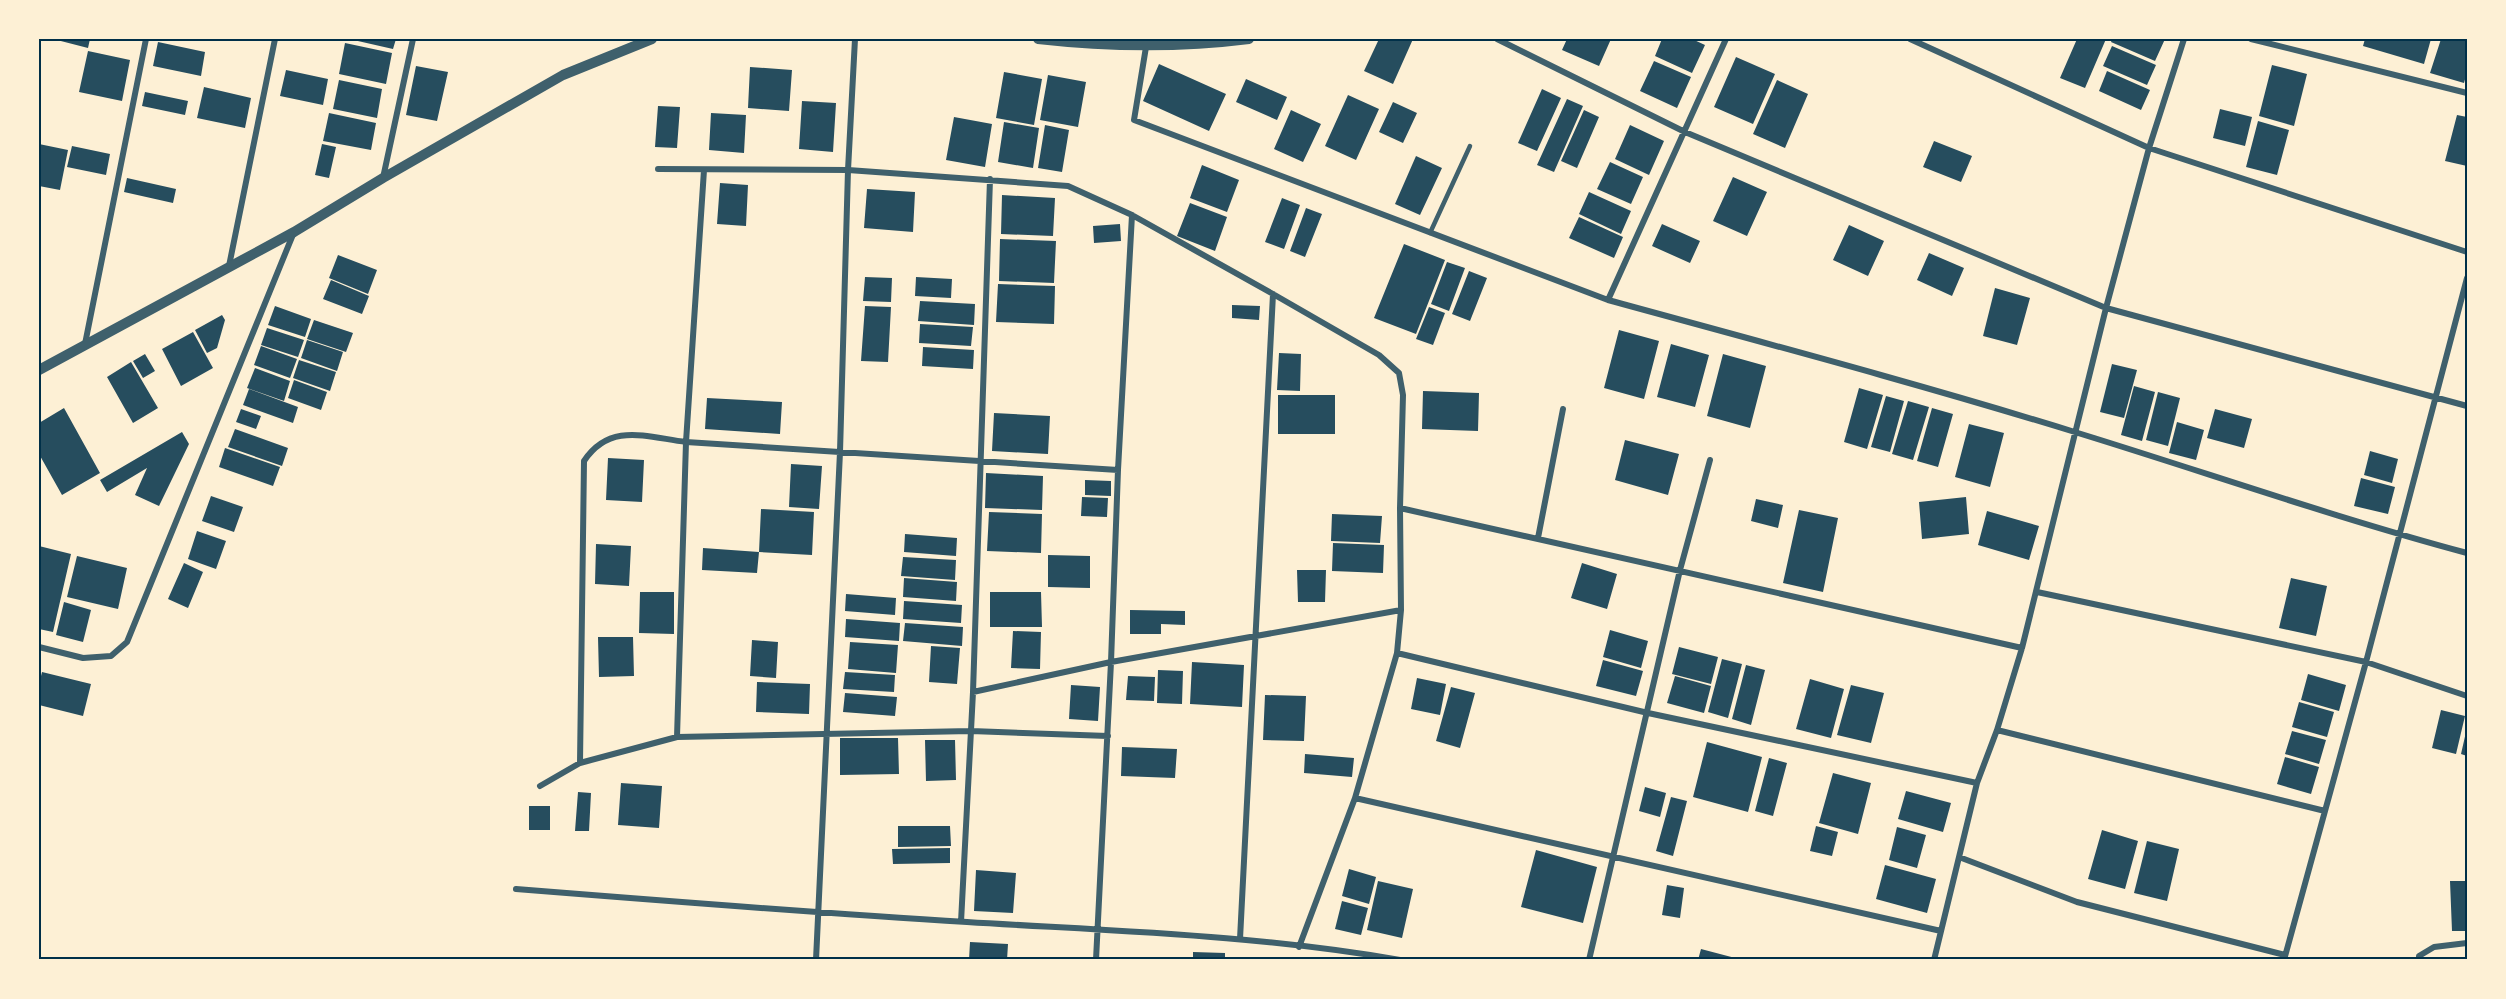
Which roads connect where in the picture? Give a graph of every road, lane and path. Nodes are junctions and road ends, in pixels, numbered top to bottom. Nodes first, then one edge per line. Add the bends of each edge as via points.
1 (146, 39) edge
2 (275, 39) edge
3 (413, 39) edge
4 (652, 39) edge
5 (855, 39) edge
6 (1038, 39) edge
7 (1250, 39) edge
8 (1497, 39) edge
9 (1726, 39) edge
10 (1910, 39) edge
11 (2184, 39) edge
12 (2251, 39) edge
13 (1059, 40) edge
14 (1198, 42) edge
15 (1146, 47) junction
16 (2467, 93) edge
17 (1685, 132) junction
18 (1470, 146) dead end
19 (2149, 148) junction
20 (657, 169) dead end
21 (704, 170) junction
22 (848, 170) junction
23 (383, 178) junction
24 (990, 179) junction
25 (1132, 215) junction
26 (294, 232) junction
27 (1430, 233) junction
28 (2467, 252) edge
29 (229, 267) junction
30 (2467, 278) edge
31 (1273, 294) junction
32 (1608, 300) junction
33 (2106, 308) junction
34 (85, 344) junction
35 (39, 370) edge
36 (2436, 399) junction
37 (2467, 406) edge
38 (1563, 409) dead end
39 (2077, 432) junction
40 (686, 442) junction
41 (840, 452) junction
42 (1710, 459) dead end
43 (980, 462) junction
44 (1118, 470) junction
45 (1400, 508) junction
46 (2399, 535) junction
47 (1538, 538) junction
48 (2467, 553) edge
49 (1680, 570) junction
50 (2037, 592) junction
51 (1401, 610) junction
52 (1254, 638) junction
53 (39, 647) edge
54 (2022, 648) junction
55 (1397, 653) junction
56 (1112, 662) junction
57 (2366, 662) junction
58 (973, 692) junction
59 (2467, 696) edge
60 (1648, 713) junction
61 (1997, 730) junction
62 (971, 731) junction
63 (828, 734) junction
64 (1108, 736) junction
65 (677, 737) junction
66 (580, 763) junction
67 (1977, 783) junction
68 (540, 786) dead end
69 (1355, 798) junction
70 (2325, 812) junction
71 (1614, 856) junction
72 (1959, 857) junction
73 (516, 889) dead end
74 (818, 912) junction
75 (961, 922) junction
76 (1097, 930) junction
77 (1941, 931) junction
78 (1240, 939) junction
79 (2467, 944) edge
80 (1299, 947) junction
81 (2285, 958) edge
82 (816, 960) edge
83 (1096, 960) edge
84 (1400, 960) edge
85 (1589, 960) edge
86 (1934, 960) edge
87 (2419, 960) edge

1 - 34 street
2 - 29 street
3 - 23 street
4 - 23 street via 563,75
5 - 22 street
6 - 13 street
7 - 14 street
8 - 17 street
9 - 17 street
10 - 19 street
11 - 19 street
12 - 16 street
13 - 15 street
14 - 15 street
15 - 27 street via 1134,120
17 - 32 street
17 - 33 street
18 - 27 lane
19 - 28 street
19 - 33 street
20 - 21 street
21 - 22 street
21 - 40 street
22 - 24 street
22 - 41 street
23 - 26 street
24 - 25 street via 1068,186
24 - 43 street
25 - 31 street
25 - 44 street
26 - 29 street
26 - 53 street via 127,642 111,656 83,658
27 - 32 street
29 - 34 street
30 - 36 street
31 - 45 street via 1379,355 1399,373 1403,395
31 - 52 street
32 - 39 street
33 - 36 street
33 - 39 street
34 - 35 street
36 - 37 street
36 - 46 street
38 - 47 street
39 - 46 street
39 - 50 street
40 - 41 street
40 - 65 street
40 - 66 street via 620,434 601,442 584,461
41 - 43 street
41 - 63 street
42 - 49 street
43 - 44 street
43 - 58 street
44 - 56 street
45 - 47 street
45 - 51 street
46 - 48 street
46 - 57 street
47 - 49 street
49 - 54 street
49 - 60 street
50 - 54 street
50 - 57 street
51 - 52 street
51 - 55 street
52 - 56 street
52 - 78 street
54 - 61 street
55 - 60 street
55 - 69 street
56 - 58 street
56 - 64 street
57 - 59 street
57 - 70 street
58 - 62 street
60 - 67 street
60 - 71 street
61 - 67 street
61 - 70 street
62 - 63 street
62 - 64 street
62 - 75 street
63 - 65 street
63 - 74 street
64 - 76 street
65 - 66 street
66 - 68 street
67 - 72 street
69 - 71 street
69 - 80 street
70 - 81 street
71 - 77 street
71 - 85 street
72 - 77 street
72 - 81 street via 2077,902
73 - 74 street
74 - 75 street
74 - 82 street
75 - 76 street
76 - 78 street
76 - 83 street
77 - 86 street
78 - 80 street
79 - 87 street via 2434,947
80 - 84 street

